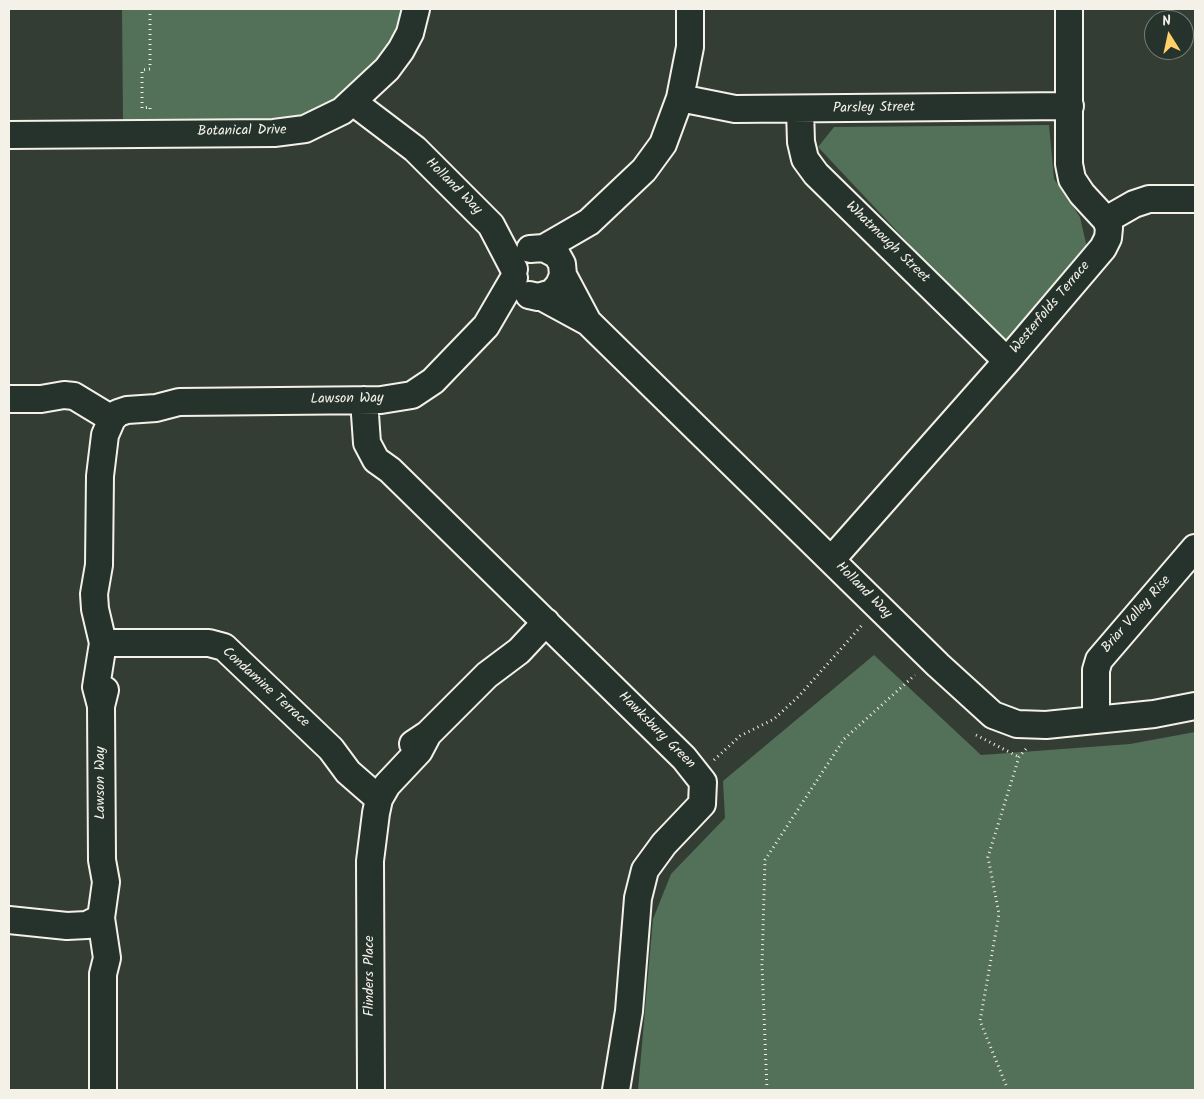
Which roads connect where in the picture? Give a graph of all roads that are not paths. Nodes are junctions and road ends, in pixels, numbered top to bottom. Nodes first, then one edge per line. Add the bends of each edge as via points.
1 (416, 9) edge
2 (690, 9) edge
3 (1069, 9) edge
4 (361, 94) junction
5 (680, 98) junction
6 (1070, 106) junction
7 (800, 110) junction
8 (9, 135) edge
9 (1195, 199) edge
10 (1106, 220) junction
11 (589, 222) junction
12 (491, 225) junction
13 (539, 247) junction
14 (563, 272) junction
15 (514, 273) junction
16 (538, 297) junction
17 (588, 322) junction
18 (486, 326) junction
19 (1007, 360) junction
20 (9, 399) edge
21 (372, 400) junction
22 (101, 415) junction
23 (1195, 548) edge
24 (832, 559) junction
25 (542, 618) junction
26 (108, 643) junction
27 (1195, 706) edge
28 (1096, 720) junction
29 (379, 788) junction
30 (92, 919) junction
31 (9, 920) edge
32 (104, 1090) edge
33 (371, 1090) edge
34 (616, 1090) edge

1 - 4 street, Botanical Drive via 410,33 401,50
2 - 5 street via 690,47
3 - 6 street
4 - 8 street, Botanical Drive via 332,118 289,132
4 - 12 street, Holland Way
5 - 7 street, Parsley Street via 735,109
5 - 11 street via 663,144 644,170
6 - 7 street, Parsley Street
6 - 10 street via 1069,164 1072,179
7 - 19 street, Whatmough Street via 805,159 816,174
9 - 10 street via 1150,199
10 - 19 street, Westerfolds Terrace via 1108,238 1103,248
11 - 13 street
11 - 14 street
12 - 13 street, Holland Way
12 - 15 street, Holland Way
13 - 14 street via 557,255
13 - 15 street via 521,255
14 - 16 street via 556,290
14 - 17 street, Holland Way
15 - 16 street via 521,290
15 - 18 street, Lawson Way
16 - 17 street, Holland Way
16 - 18 street, Lawson Way
17 - 24 street, Holland Way
18 - 21 street, Lawson Way via 422,389 406,397
19 - 24 street, Westerfolds Terrace
20 - 22 street via 41,399
21 - 22 street, Lawson Way via 179,402
21 - 25 street, Hawksbury Green via 390,470
22 - 26 street, Lawson Way via 105,435 100,476 99,565 95,601
23 - 28 street, Briar Valley Rise via 1098,660
24 - 28 street, Holland Way via 993,715 1018,724
25 - 29 street via 518,651 487,675 428,734 420,751
25 - 34 street, Hawksbury Green via 698,773 703,782 702,804 645,870 640,889 629,1011
26 - 29 street, Condamine Terrace via 209,643 224,647 331,749
26 - 30 street, Lawson Way via 96,687 102,706 102,860 106,882
27 - 28 street, Holland Way
29 - 33 street, Flinders Place via 370,861
30 - 31 street via 67,926
30 - 32 street, Lawson Way via 107,958 103,974

